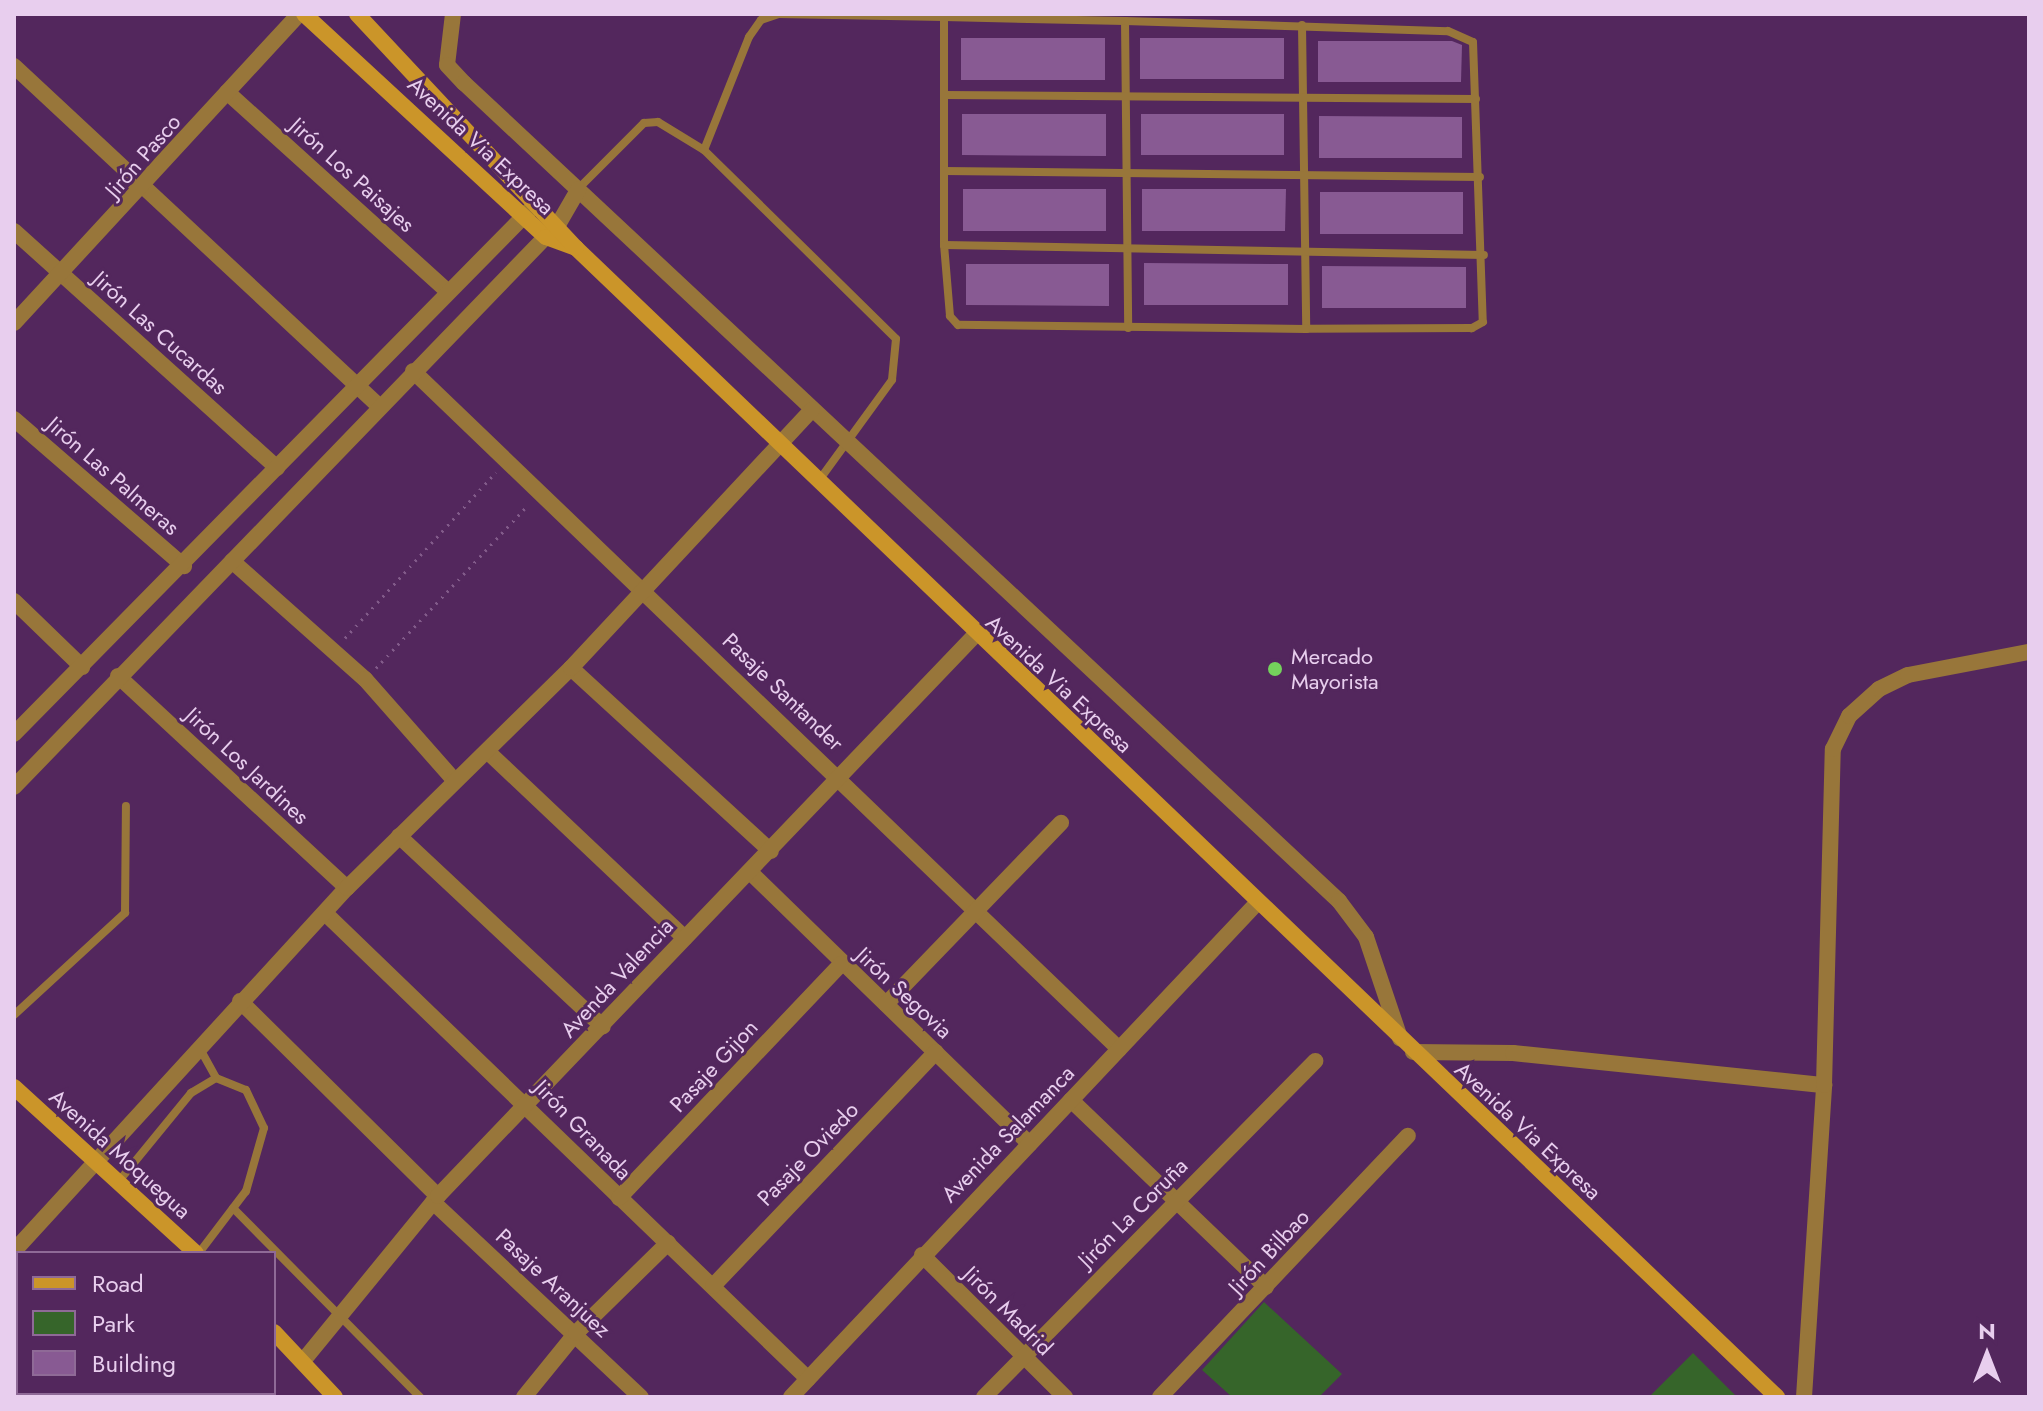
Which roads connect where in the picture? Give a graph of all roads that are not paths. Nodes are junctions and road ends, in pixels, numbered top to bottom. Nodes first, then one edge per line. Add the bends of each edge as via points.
1 (302, 14) edge
2 (357, 14) edge
3 (453, 14) edge
4 (944, 17) junction
5 (1125, 21) junction
6 (1302, 25) junction
7 (14, 66) edge
8 (227, 92) junction
9 (944, 95) junction
10 (1124, 95) junction
11 (1301, 98) junction
12 (1476, 99) junction
13 (704, 150) junction
14 (1125, 170) junction
15 (944, 171) junction
16 (1301, 175) junction
17 (1480, 177) junction
18 (147, 186) junction
19 (579, 189) junction
20 (537, 203) junction
21 (523, 216) junction
22 (559, 223) junction
23 (14, 231) edge
24 (546, 237) junction
25 (944, 245) junction
26 (1126, 245) junction
27 (1303, 247) junction
28 (576, 248) junction
29 (1484, 255) junction
30 (63, 276) junction
31 (447, 291) junction
32 (14, 323) edge
33 (1128, 328) junction
34 (1306, 329) junction
35 (413, 371) junction
36 (357, 386) junction
37 (380, 407) junction
38 (812, 410) junction
39 (16, 420) edge
40 (844, 440) junction
41 (783, 449) junction
42 (277, 468) junction
43 (818, 483) junction
44 (232, 561) junction
45 (184, 566) junction
46 (645, 590) junction
47 (14, 601) edge
48 (975, 635) junction
49 (2029, 652) edge
50 (82, 667) junction
51 (571, 668) junction
52 (118, 676) junction
53 (14, 734) edge
54 (487, 751) junction
55 (838, 775) junction
56 (455, 781) junction
57 (14, 787) edge
58 (126, 806) dead end
59 (1061, 823) dead end
60 (399, 836) junction
61 (771, 851) junction
62 (750, 872) junction
63 (347, 888) junction
64 (1258, 902) junction
65 (325, 913) junction
66 (975, 913) junction
67 (685, 938) junction
68 (841, 964) junction
69 (240, 1001) junction
70 (886, 1004) junction
71 (14, 1015) edge
72 (603, 1027) junction
73 (1400, 1040) junction
74 (199, 1047) junction
75 (1119, 1049) junction
76 (936, 1052) junction
77 (1413, 1052) junction
78 (1315, 1061) dead end
79 (216, 1078) junction
80 (1824, 1085) junction
81 (14, 1087) edge
82 (1071, 1100) junction
83 (528, 1103) junction
84 (1408, 1136) dead end
85 (1030, 1144) junction
86 (99, 1162) junction
87 (119, 1181) junction
88 (619, 1198) junction
89 (436, 1199) junction
90 (1174, 1203) junction
91 (233, 1208) junction
92 (668, 1243) junction
93 (14, 1251) edge
94 (195, 1251) edge
95 (199, 1251) edge
96 (273, 1251) edge
97 (276, 1254) edge
98 (922, 1255) junction
99 (713, 1286) junction
100 (1266, 1287) junction
101 (337, 1320) junction
102 (576, 1333) junction
103 (276, 1334) edge
104 (1020, 1356) junction
105 (303, 1361) junction
106 (808, 1379) junction
107 (327, 1394) edge
108 (420, 1397) edge
109 (524, 1397) edge
110 (641, 1397) edge
111 (791, 1397) edge
112 (984, 1397) edge
113 (1065, 1397) edge
114 (1160, 1397) edge
115 (1777, 1397) edge
116 (1804, 1397) edge

1 - 8 street, Jirón Pasco
1 - 21 main road, Avenida Via Expresa
2 - 20 main road
3 - 19 street via 447,65
4 - 5 lane
4 - 9 lane
4 - 13 lane via 761,20
5 - 6 lane
5 - 10 lane
6 - 11 lane
6 - 12 lane via 1464,34 1473,42
7 - 18 street
8 - 18 street, Jirón Pasco
8 - 31 street, Jirón Los Paisajes
9 - 10 lane
9 - 15 lane
10 - 11 lane
10 - 14 lane
11 - 12 lane
11 - 16 lane
12 - 17 lane
13 - 19 lane via 658,122 644,123
13 - 40 lane via 896,339 892,380
14 - 15 lane
14 - 16 lane
14 - 26 lane
15 - 25 lane
16 - 17 lane
16 - 27 lane
17 - 29 lane
18 - 30 street, Jirón Pasco
18 - 36 street
19 - 22 street
19 - 38 street
20 - 21 street
20 - 22 main road
21 - 24 main road, Avenida Via Expresa
21 - 31 street
22 - 24 street
22 - 28 main road
23 - 30 street, Jirón Las Cucardas
24 - 28 main road, Avenida Via Expresa
24 - 35 street
25 - 26 lane
25 - 33 lane via 950,316 965,328
26 - 27 lane
26 - 33 lane
27 - 29 lane
27 - 34 lane
28 - 41 main road, Avenida Via Expresa
29 - 34 lane via 1479,328
30 - 32 street, Jirón Pasco
30 - 42 street, Jirón Las Cucardas
31 - 36 street
33 - 34 lane
35 - 37 street
35 - 46 street, Pasaje Santander
36 - 37 street
36 - 42 street
37 - 44 street
38 - 40 street
38 - 41 street
39 - 45 street, Jirón Las Palmeras
40 - 43 lane
40 - 73 street via 1339,901 1366,937
41 - 43 main road, Avenida Via Expresa
41 - 46 street
42 - 45 street
43 - 48 main road, Avenida Via Expresa
44 - 52 street
44 - 56 street via 365,679
45 - 50 street
46 - 51 street
46 - 55 street, Pasaje Santander
47 - 50 street
48 - 55 street, Avenda Valencia
48 - 64 main road, Avenida Via Expresa
49 - 80 street via 1908,675 1879,689 1840,729 1829,793
50 - 53 street
51 - 54 street
51 - 61 street
52 - 57 street
52 - 63 street, Jirón Los Jardines
54 - 56 street
54 - 67 street
55 - 61 street, Avenda Valencia
55 - 66 street, Pasaje Santander
56 - 60 street
58 - 71 lane via 125,913
59 - 66 street
60 - 63 street
60 - 72 street
61 - 62 street, Avenda Valencia
62 - 67 street, Avenda Valencia
62 - 68 street, Jirón Segovia
63 - 65 street
64 - 73 main road, Avenida Via Expresa
64 - 75 street, Avenida Salamanca
65 - 69 street
65 - 83 street, Jirón Granada
66 - 70 street
66 - 75 street, Pasaje Santander
67 - 72 street, Avenda Valencia
68 - 70 street, Jirón Segovia
68 - 88 street, Pasaje Gijon
69 - 74 street
69 - 89 street, Pasaje Aranjuez
70 - 76 street, Jirón Segovia
72 - 83 street, Avenda Valencia
73 - 77 main road, Avenida Via Expresa
74 - 79 lane
74 - 86 street
75 - 82 street, Avenida Salamanca
76 - 85 street, Jirón Segovia
76 - 99 street, Pasaje Oviedo
77 - 80 street via 1513,1053
77 - 115 main road, Avenida Via Expresa
78 - 90 street, Jirón La Coruña
79 - 87 lane via 191,1093
79 - 91 lane via 246,1090 264,1128 246,1191
80 - 116 street
81 - 86 main road, Avenida Moquegua
82 - 85 street, Avenida Salamanca
82 - 90 street
83 - 88 street, Jirón Granada
83 - 89 street, Avenda Valencia
84 - 100 street, Jirón Bilbao
85 - 98 street, Avenida Salamanca
86 - 87 main road, Avenida Moquegua
86 - 93 street
87 - 94 main road, Avenida Moquegua
88 - 92 street, Jirón Granada
89 - 101 street, Avenda Valencia
89 - 102 street, Pasaje Aranjuez
90 - 100 street
90 - 104 street, Jirón La Coruña
91 - 95 lane
91 - 96 lane
92 - 99 street, Jirón Granada
92 - 102 street
97 - 101 lane
98 - 104 street, Jirón Madrid
98 - 106 street, Avenida Salamanca
99 - 106 street, Jirón Granada
100 - 114 street, Jirón Bilbao
101 - 105 street, Avenda Valencia
101 - 108 lane
102 - 109 street
102 - 110 street, Pasaje Aranjuez
103 - 105 main road
104 - 112 street, Jirón La Coruña
104 - 113 street, Jirón Madrid
105 - 107 main road
106 - 111 street, Avenida Salamanca

